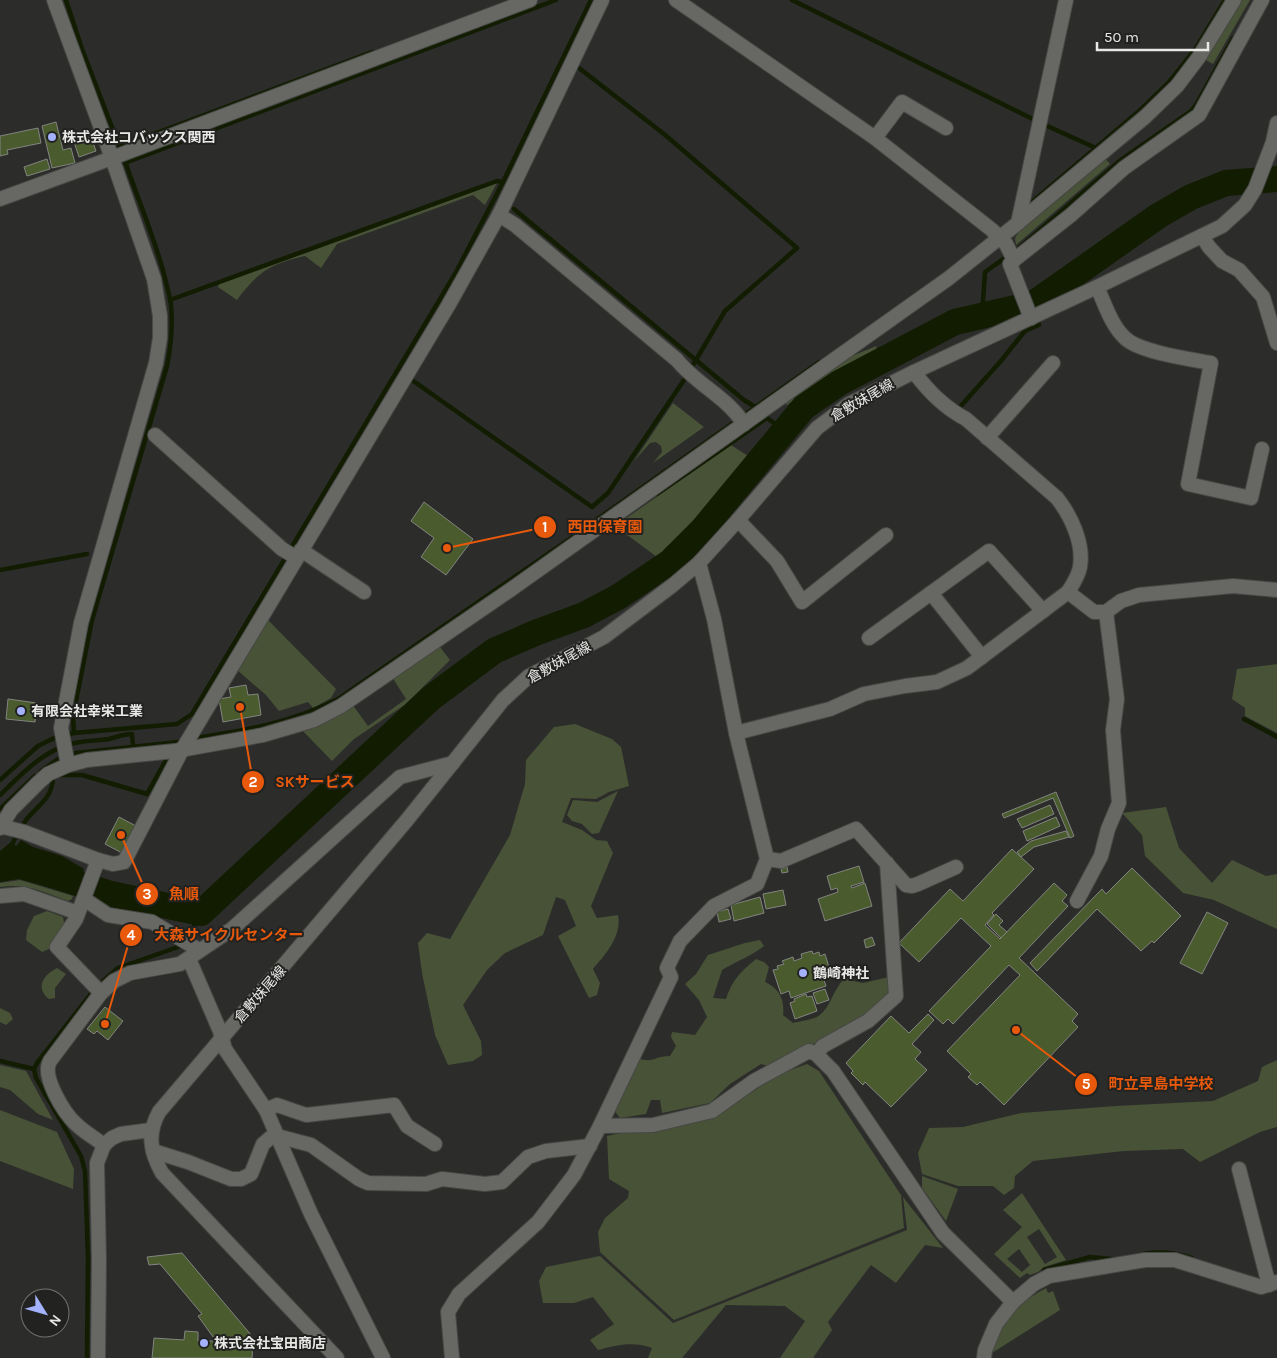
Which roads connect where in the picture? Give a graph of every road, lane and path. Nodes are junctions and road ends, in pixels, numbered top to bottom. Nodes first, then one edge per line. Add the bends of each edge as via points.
1 (54, 0) edge
2 (530, 0) edge
3 (602, 0) edge
4 (676, 0) edge
5 (1066, 0) edge
6 (1234, 0) edge
7 (1262, 0) edge
8 (1277, 122) edge
9 (946, 128) dead end
10 (875, 138) junction
11 (112, 158) junction
12 (0, 199) edge
13 (1020, 215) junction
14 (499, 216) junction
15 (1202, 236) junction
16 (999, 237) junction
17 (1013, 259) junction
18 (1097, 287) junction
19 (1029, 315) junction
20 (1277, 343) edge
21 (1053, 363) dead end
22 (914, 372) junction
23 (741, 420) junction
24 (155, 435) dead end
25 (988, 438) junction
26 (1262, 449) dead end
27 (738, 520) junction
28 (886, 535) dead end
29 (299, 554) junction
30 (699, 563) junction
31 (1277, 590) edge
32 (364, 592) dead end
33 (1068, 592) junction
34 (931, 593) junction
35 (1043, 611) junction
36 (1106, 612) junction
37 (869, 638) dead end
38 (982, 657) junction
39 (736, 733) junction
40 (174, 751) junction
41 (68, 763) junction
42 (453, 763) junction
43 (0, 827) edge
44 (767, 859) junction
45 (98, 860) junction
46 (887, 864) junction
47 (956, 867) dead end
48 (0, 896) edge
49 (85, 896) junction
50 (1077, 902) dead end
51 (78, 914) junction
52 (194, 955) junction
53 (97, 989) junction
54 (222, 1039) junction
55 (816, 1054) junction
56 (266, 1110) junction
57 (600, 1126) junction
58 (151, 1130) junction
59 (277, 1136) junction
60 (435, 1144) dead end
61 (104, 1145) junction
62 (590, 1146) junction
63 (153, 1151) junction
64 (1239, 1169) dead end
65 (1273, 1284) edge
66 (1013, 1302) junction
67 (98, 1358) edge
68 (337, 1358) edge
69 (383, 1358) edge
70 (452, 1358) edge
71 (984, 1358) edge

1 - 11 street
2 - 11 street
3 - 14 street
4 - 10 street
5 - 13 street
6 - 13 street via 1177,86 1144,117
7 - 17 street via 1199,115 1124,168
8 - 15 street, 倉敷妹尾線 via 1255,189 1244,206 1222,226
9 - 10 street via 902,102
10 - 16 street
11 - 12 street
11 - 41 street via 154,279 160,338 156,363 80,623 61,728
13 - 16 street
14 - 23 street via 515,225 677,360 688,373 730,405
14 - 29 street
15 - 18 street, 倉敷妹尾線
15 - 20 street via 1222,261 1238,270 1263,297
16 - 17 street
16 - 23 street via 949,278
17 - 19 street via 1010,264
18 - 19 street, 倉敷妹尾線
18 - 26 street via 1112,320 1126,339 1141,348 1211,363 1188,484 1252,498
19 - 22 street, 倉敷妹尾線
21 - 25 street
22 - 25 street via 951,411
22 - 27 street, 倉敷妹尾線 via 866,394 817,428
23 - 40 street via 513,588 341,706 290,728
24 - 29 street via 282,549
25 - 33 street via 1066,509 1074,525 1080,566
27 - 28 street via 777,561 802,602
27 - 30 street, 倉敷妹尾線
29 - 32 street
29 - 40 street
30 - 39 street via 714,619
30 - 42 street, 倉敷妹尾線 via 604,637 529,676 502,700
31 - 36 street via 1233,586 1139,594
33 - 35 street
33 - 36 street via 1094,612
34 - 35 street via 989,551
34 - 37 street
34 - 38 street
35 - 38 street
36 - 50 street via 1117,699 1114,730 1119,803 1101,856
38 - 39 street via 967,668 936,682 864,694 830,709
39 - 44 street
40 - 41 street
40 - 45 street via 124,862 113,864
41 - 43 street via 38,783 11,810
42 - 52 street via 400,777 232,929
42 - 54 street, 倉敷妹尾線
43 - 45 street via 20,831
44 - 46 street via 781,861 856,829
44 - 57 street via 757,884 714,906 680,941 668,968 671,977
45 - 49 street
46 - 47 street via 906,885 912,886
46 - 55 street via 896,996 868,1021 823,1046
48 - 51 street via 24,894
49 - 51 street
49 - 52 street via 108,915 152,922
51 - 53 street via 57,947
52 - 53 street via 180,964 130,974
52 - 54 street
53 - 61 street via 47,1068 52,1087 69,1116
54 - 56 street via 225,1049
54 - 58 street, 倉敷妹尾線 via 162,1108
55 - 57 street via 809,1051 770,1072 712,1111 653,1125
55 - 66 street via 833,1071 943,1233
56 - 59 street
56 - 60 street via 277,1105 306,1115 394,1104 407,1126
57 - 62 street
58 - 61 street via 121,1134
58 - 63 street
59 - 62 street via 311,1145 368,1183 426,1184 442,1179 485,1184 502,1182 528,1157 546,1151
59 - 63 street via 263,1144 251,1174 240,1179 231,1179
59 - 69 street via 311,1214
61 - 67 street via 96,1173
62 - 70 street via 574,1175 538,1222 459,1294 448,1312
63 - 68 street via 158,1166 168,1179
64 - 65 street
65 - 66 street via 1262,1287 1175,1260 1145,1260 1049,1276
66 - 71 street via 996,1324

